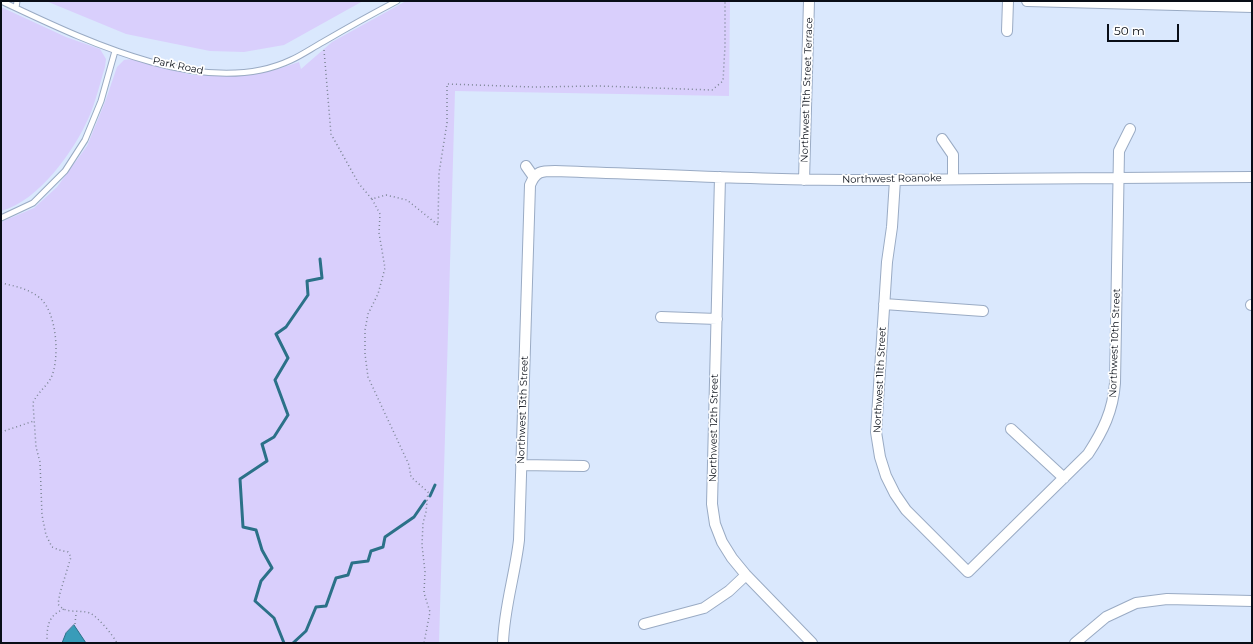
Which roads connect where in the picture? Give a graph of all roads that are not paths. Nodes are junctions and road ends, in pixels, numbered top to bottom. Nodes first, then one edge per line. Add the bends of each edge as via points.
1 (1, 1) edge
2 (17, 1) edge
3 (397, 1) edge
4 (810, 1) edge
5 (1008, 1) edge
6 (1027, 1) edge
7 (16, 8) junction
8 (1252, 8) edge
9 (1007, 31) dead end
10 (115, 51) junction
11 (1130, 129) dead end
12 (942, 139) dead end
13 (526, 166) dead end
14 (534, 176) junction
15 (720, 177) junction
16 (1118, 177) junction
17 (1252, 177) edge
18 (953, 179) junction
19 (804, 180) junction
20 (894, 180) junction
21 (1, 218) edge
22 (884, 304) junction
23 (983, 311) dead end
24 (661, 317) dead end
25 (717, 319) junction
26 (1011, 429) dead end
27 (521, 465) junction
28 (584, 466) dead end
29 (1064, 478) junction
30 (968, 572) joint
31 (746, 574) junction
32 (1252, 601) edge
33 (644, 624) dead end
34 (503, 643) edge
35 (812, 643) edge
36 (1075, 643) edge

1 - 7 lane, Park Road
2 - 7 lane
3 - 10 lane, Park Road via 291,60 269,68 240,73 206,73 175,68
4 - 19 street, Northwest 11th Street Terrace
5 - 9 street
6 - 8 street
7 - 10 lane, Park Road
10 - 21 lane via 101,101 85,140 65,171 33,203
11 - 16 street, Northwest 10th Street via 1119,151
12 - 18 street via 953,155
13 - 14 street
14 - 15 street, Northwest Roanoke via 539,172 555,171
14 - 27 street, Northwest 13th Street via 530,185
15 - 19 street, Northwest Roanoke
15 - 25 street, Northwest 12th Street
16 - 17 street, Northwest Roanoke
16 - 18 street, Northwest Roanoke
16 - 29 street, Northwest 10th Street via 1114,398 1110,415 1099,437 1088,454
18 - 20 street, Northwest Roanoke
19 - 20 street, Northwest Roanoke
20 - 22 street, Northwest 11th Street
22 - 23 street
22 - 30 street, Northwest 11th Street via 876,432 880,457 886,476 906,510
24 - 25 street
25 - 31 street, Northwest 12th Street via 712,504 715,524 722,542
26 - 29 street
27 - 28 street
27 - 34 street, Northwest 13th Street via 519,540
29 - 30 street, Northwest 10th Street
31 - 33 street via 729,591 704,608
31 - 35 street, Northwest 12th Street
32 - 36 street via 1167,599 1136,603 1106,617

